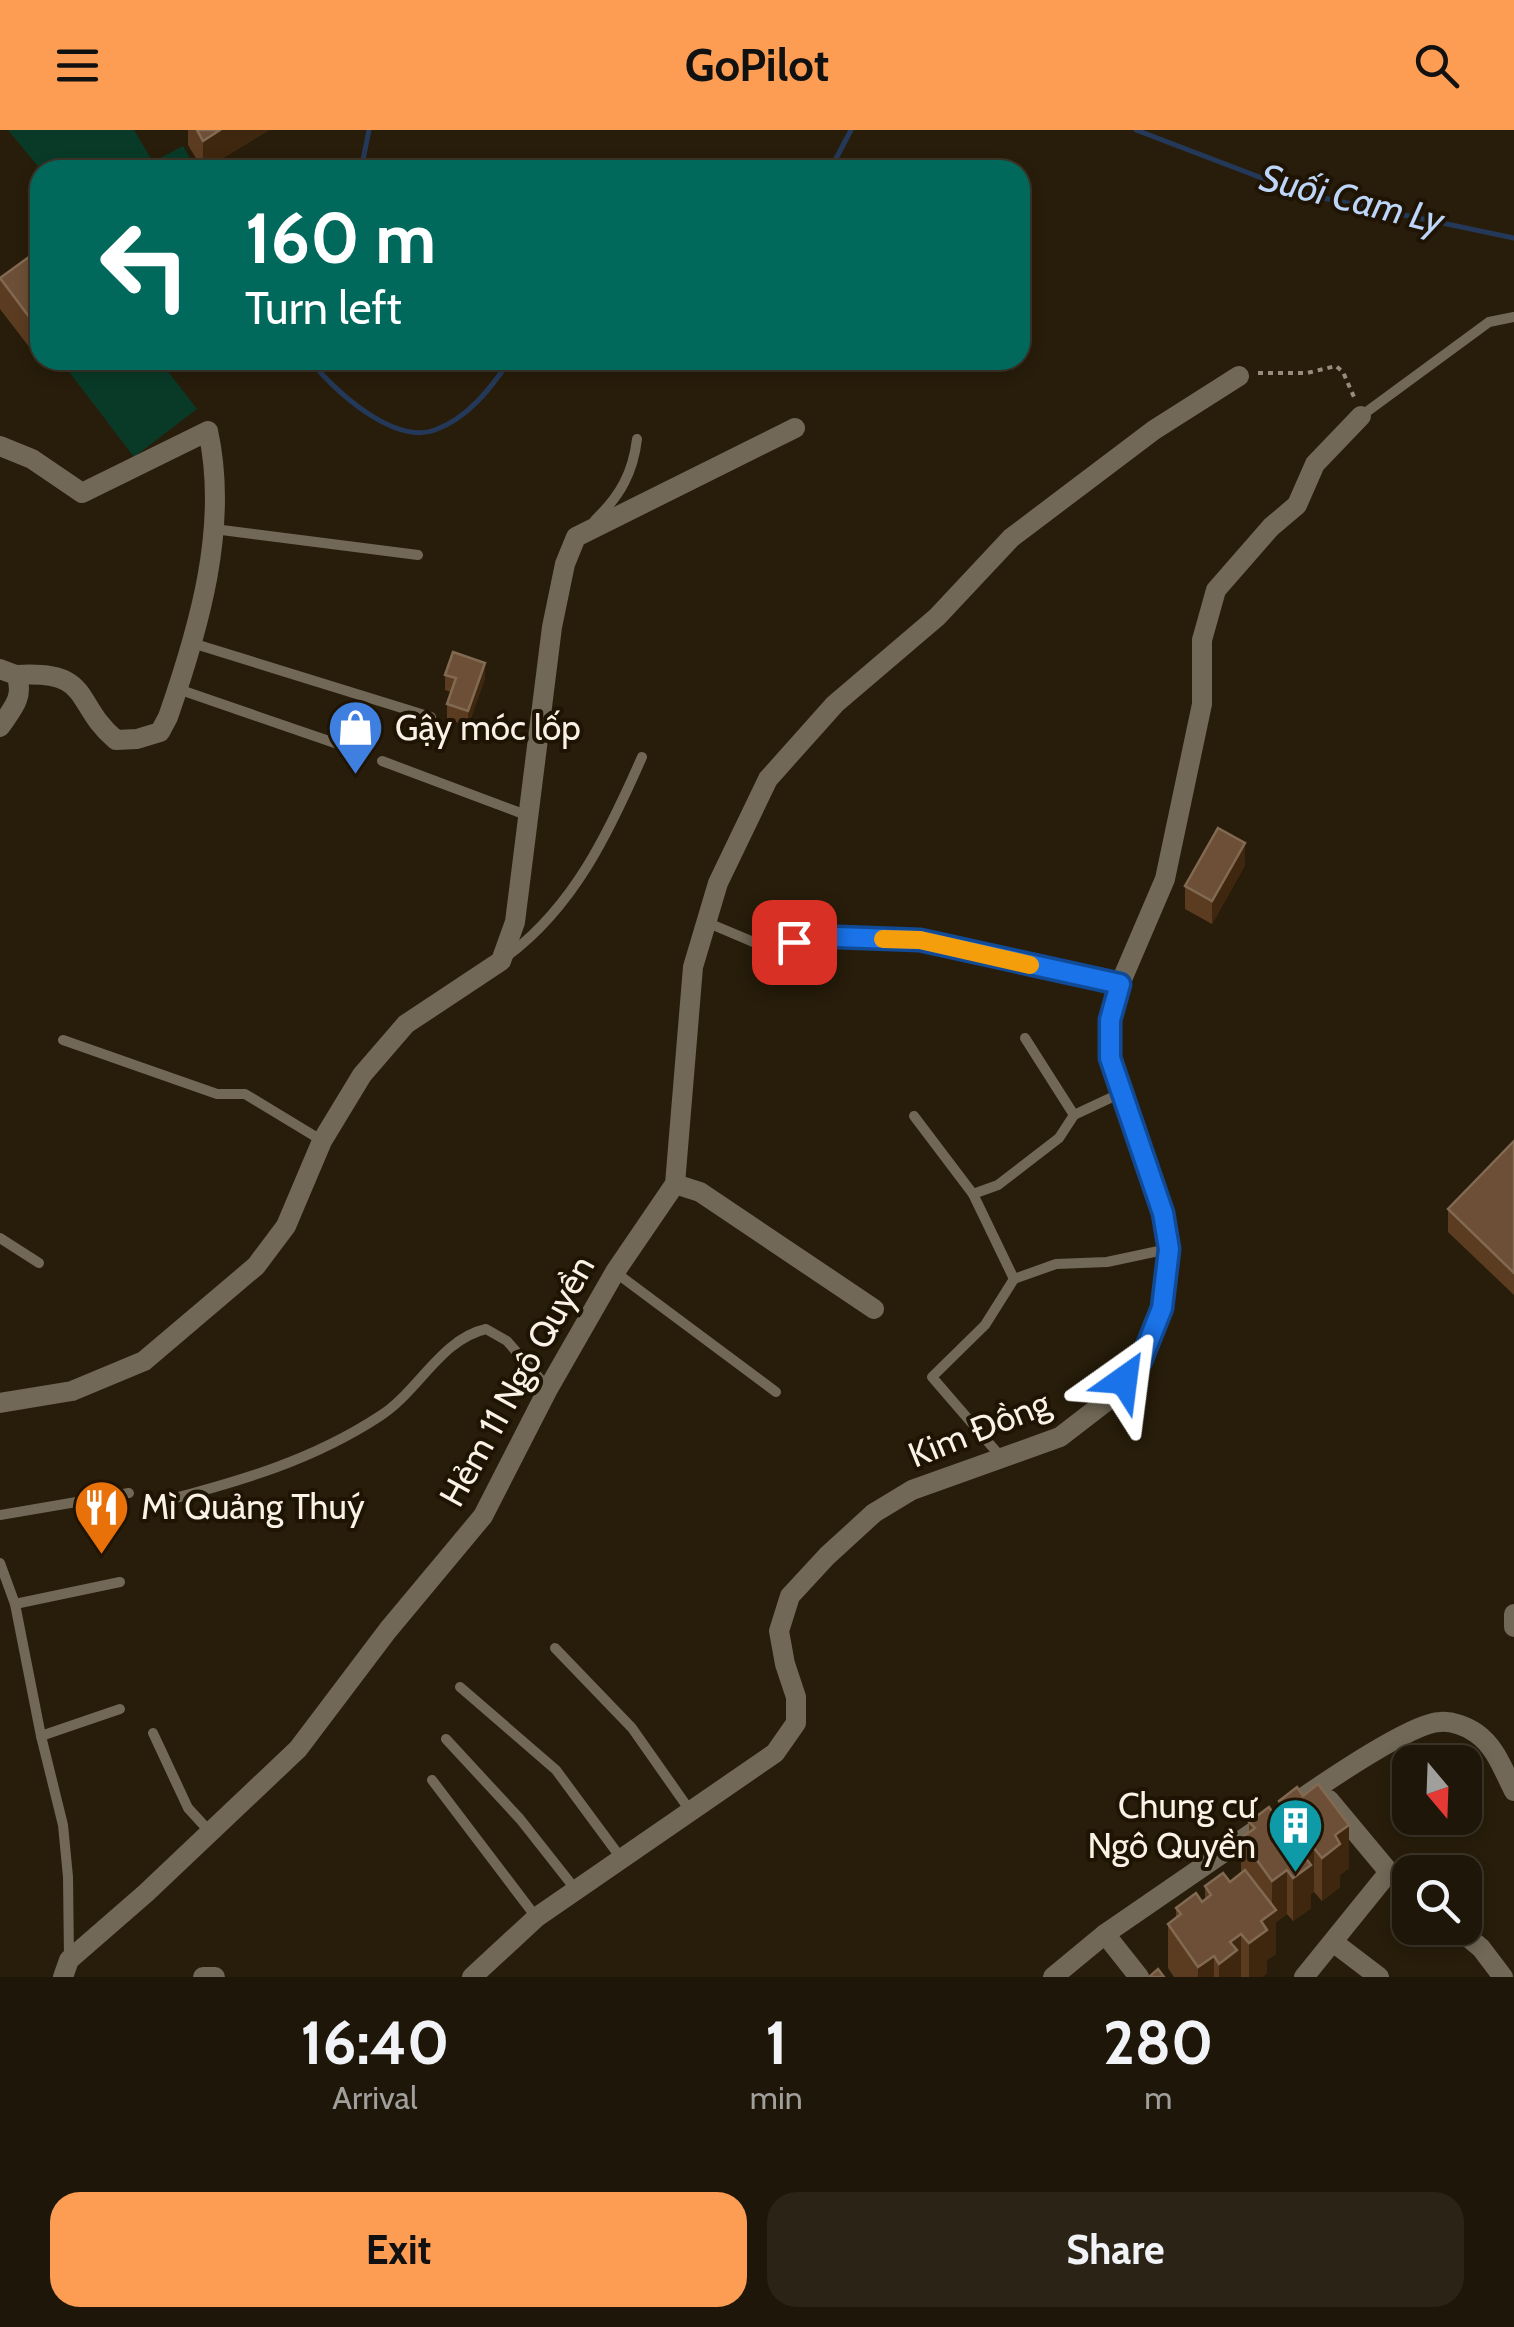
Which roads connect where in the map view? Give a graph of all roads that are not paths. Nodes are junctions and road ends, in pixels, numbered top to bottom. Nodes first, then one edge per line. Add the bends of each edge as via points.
1 (1514, 317) edge
2 (1239, 376) road end
3 (1361, 416) joint
4 (795, 428) dead end
5 (637, 439) dead end
6 (0, 446) edge
7 (213, 529) junction
8 (576, 538) junction
9 (418, 555) dead end
10 (192, 643) junction
11 (8, 672) edge
12 (178, 689) junction
13 (431, 717) dead end
14 (0, 727) edge
15 (361, 752) dead end
16 (642, 757) dead end
17 (382, 761) dead end
18 (526, 815) junction
19 (706, 922) junction
20 (501, 961) junction
21 (1120, 984) junction
22 (1026, 1038) dead end
23 (63, 1040) dead end
24 (1120, 1093) junction
25 (1074, 1115) junction
26 (914, 1116) dead end
27 (322, 1141) junction
28 (675, 1184) junction
29 (973, 1194) junction
30 (0, 1238) edge
31 (1169, 1249) junction
32 (40, 1263) dead end
33 (615, 1272) junction
34 (1014, 1279) junction
35 (874, 1309) dead end
36 (548, 1388) junction
37 (776, 1392) dead end
38 (0, 1403) edge
39 (1003, 1460) junction
40 (129, 1493) dead end
41 (164, 1501) dead end
42 (0, 1515) edge
43 (0, 1563) edge
44 (120, 1582) dead end
45 (15, 1604) junction
46 (1514, 1614) edge
47 (1514, 1628) edge
48 (555, 1648) dead end
49 (460, 1687) dead end
50 (120, 1709) dead end
51 (153, 1734) dead end
52 (41, 1736) junction
53 (446, 1739) dead end
54 (432, 1780) dead end
55 (1318, 1787) junction
56 (1513, 1787) edge
57 (691, 1813) junction
58 (210, 1832) junction
59 (622, 1859) junction
60 (1389, 1872) junction
61 (1392, 1874) edge
62 (576, 1890) junction
63 (537, 1917) junction
64 (1105, 1934) junction
65 (1333, 1942) junction
66 (1477, 1945) edge
67 (66, 1968) edge
68 (203, 1977) edge
69 (215, 1977) edge
70 (472, 1977) edge
71 (1053, 1977) edge
72 (1139, 1977) edge
73 (1304, 1977) edge
74 (1379, 1977) edge
75 (1503, 1977) edge

1 - 3 lane via 1489,322
2 - 19 street, Hẻm 11 Ngô Quyền via 1154,430 1012,538 937,617 814,724 768,779
3 - 21 street, Kim Đồng via 1315,464 1297,505 1216,590 1202,640 1202,704 1164,879
4 - 8 street
5 - 8 lane via 624,486
6 - 7 street via 82,492 208,431 215,463
7 - 9 lane
7 - 10 street
8 - 18 street via 552,627
10 - 12 street
10 - 13 lane
11 - 12 street via 62,678 82,693 116,740 160,732
11 - 14 street via 21,687
12 - 15 lane
16 - 20 lane via 612,824 557,911
17 - 18 lane
18 - 20 street via 515,922
19 - 21 lane via 784,955 810,936 920,940
19 - 28 street, Hẻm 11 Ngô Quyền via 693,967
20 - 27 street via 406,1024 362,1075
21 - 24 street, Kim Đồng via 1110,1020 1110,1058
22 - 25 lane
23 - 27 lane via 216,1094 244,1094
24 - 25 lane
24 - 31 street, Kim Đồng via 1163,1213
25 - 29 lane via 1059,1138 998,1185
26 - 29 lane
27 - 38 street via 286,1226 256,1266 144,1360 72,1391
28 - 33 street, Hẻm 11 Ngô Quyền
28 - 35 street via 700,1192
29 - 34 lane
30 - 32 lane
31 - 34 lane via 1056,1264
31 - 39 street, Kim Đồng via 1162,1308 1141,1361 1108,1400 1060,1437
33 - 36 street, Hẻm 11 Ngô Quyền
33 - 37 lane
34 - 39 lane via 985,1325 932,1377
36 - 41 lane via 507,1341 486,1329 467,1334 385,1414 323,1450
36 - 58 street, Hẻm 11 Ngô Quyền via 483,1516 298,1750
39 - 57 street, Kim Đồng via 912,1490 874,1513 790,1596 779,1631 796,1724 775,1753
40 - 42 lane
43 - 45 lane, Hẻm 11 Ngô Quyền
44 - 45 lane
45 - 52 lane, Hẻm 11 Ngô Quyền
46 - 47 street
48 - 57 lane via 632,1728
49 - 59 lane via 556,1770
50 - 52 lane
51 - 58 lane via 188,1808
52 - 67 lane, Hẻm 11 Ngô Quyền via 68,1877
53 - 62 lane
54 - 63 lane
55 - 56 street via 1436,1721 1476,1732
55 - 60 street
55 - 64 street
57 - 59 street, Kim Đồng
58 - 67 street, Hẻm 11 Ngô Quyền
59 - 62 street, Kim Đồng
60 - 61 street
60 - 65 street
62 - 63 street, Kim Đồng
63 - 70 street, Kim Đồng
64 - 71 street
64 - 72 street
65 - 73 street
65 - 74 street
66 - 75 street
68 - 69 street

